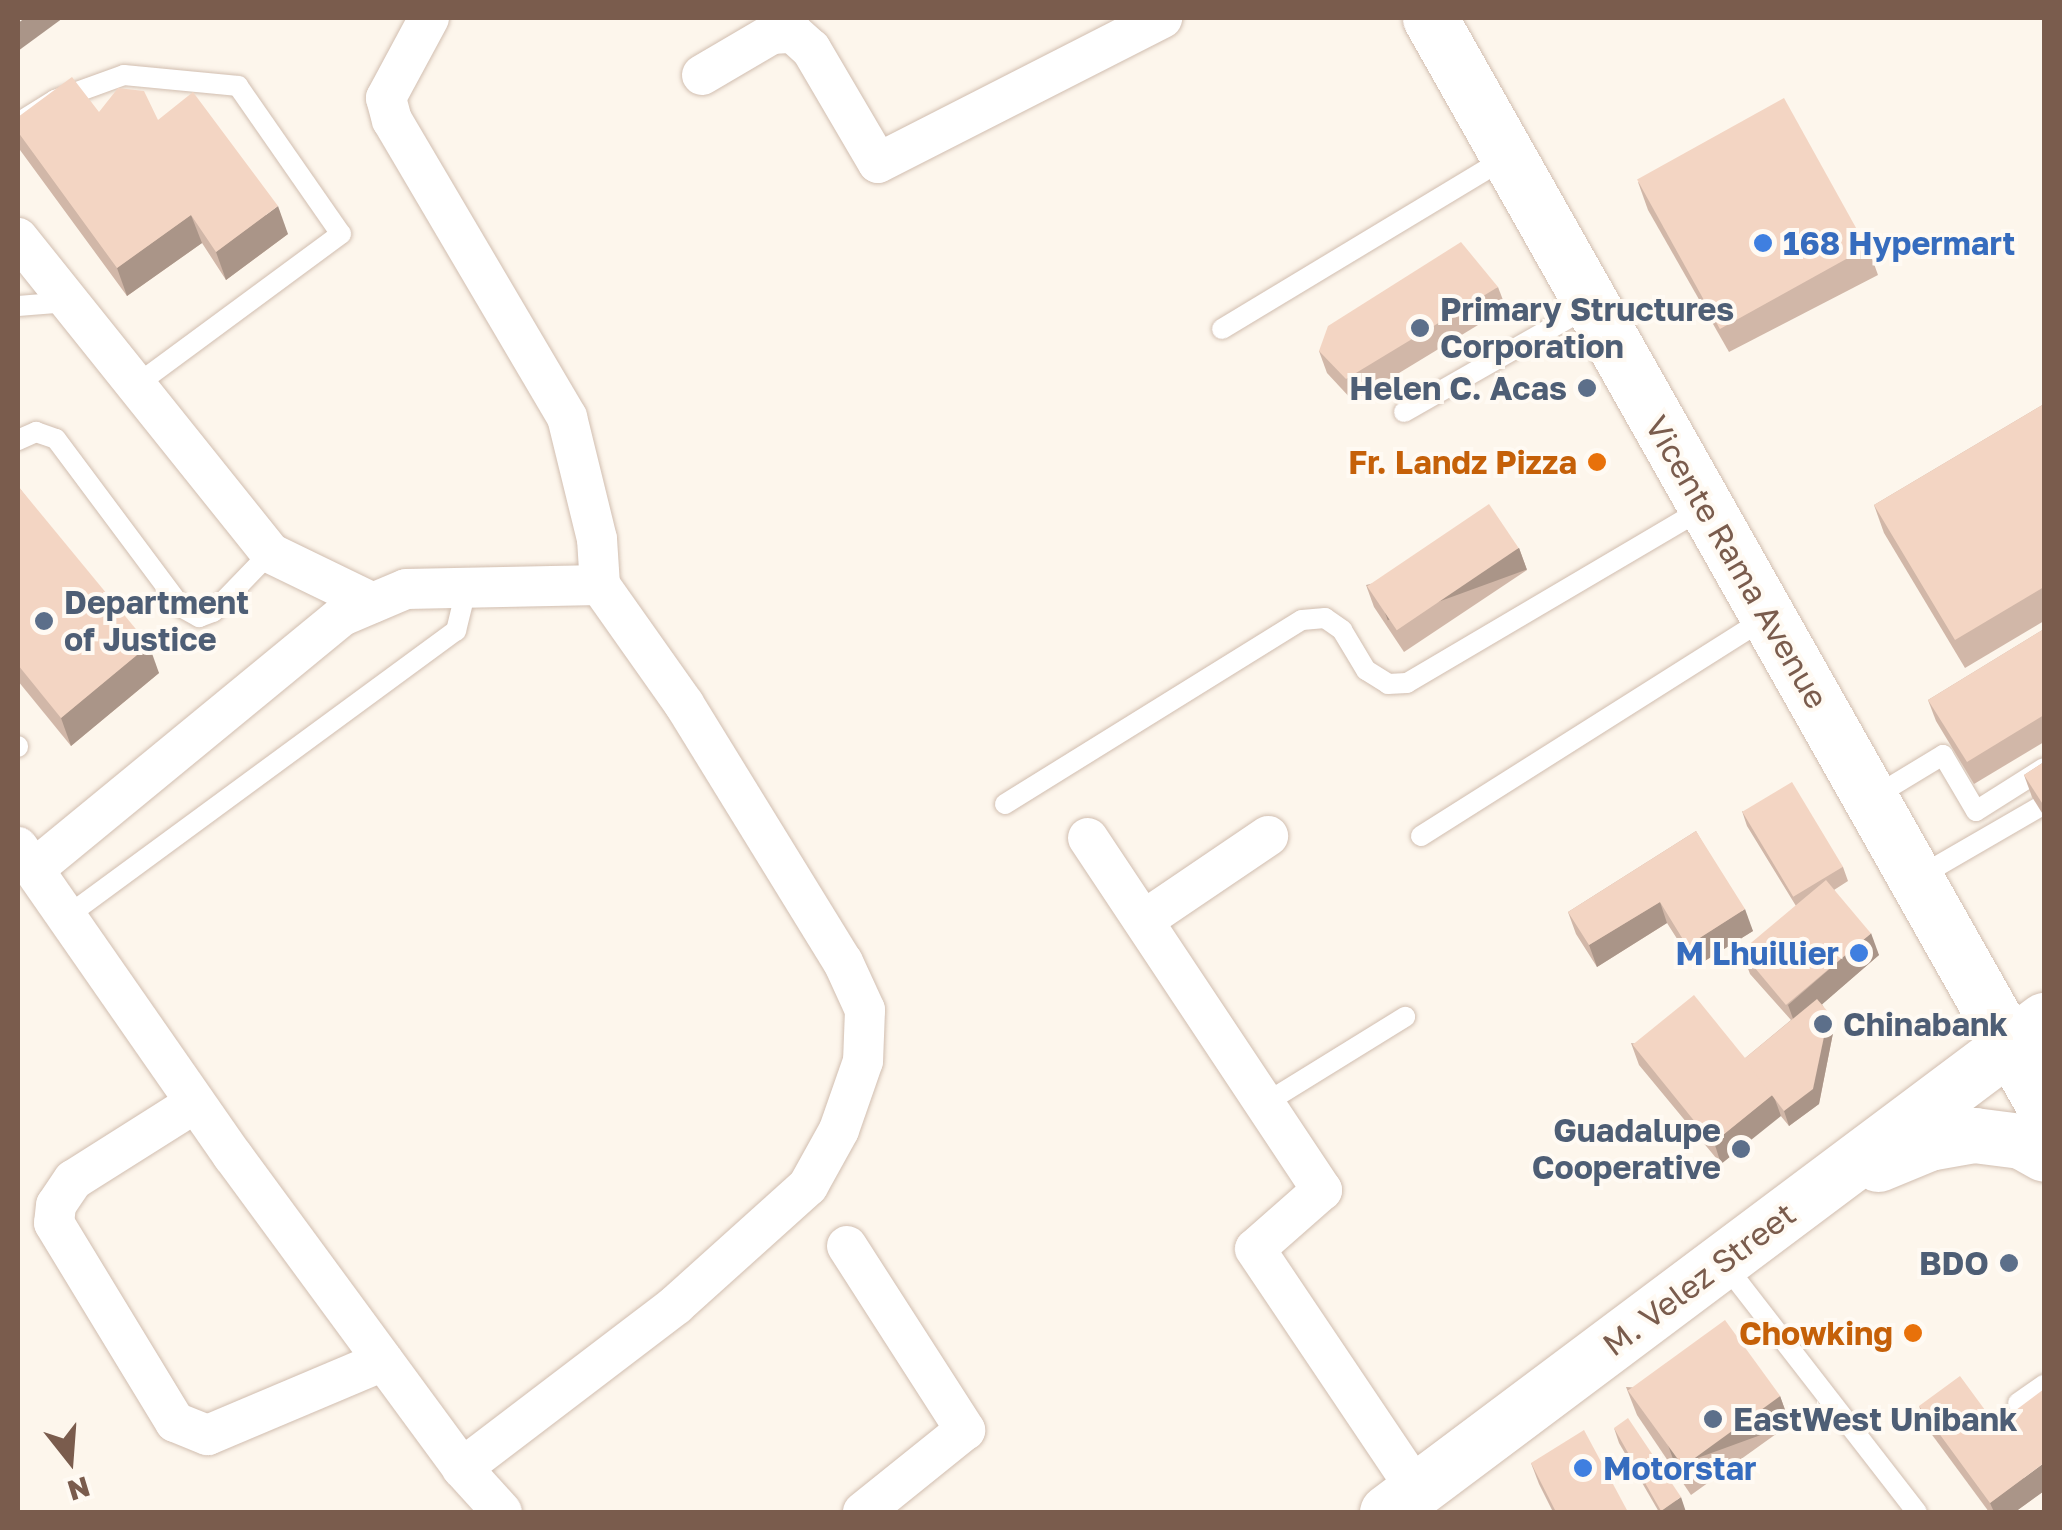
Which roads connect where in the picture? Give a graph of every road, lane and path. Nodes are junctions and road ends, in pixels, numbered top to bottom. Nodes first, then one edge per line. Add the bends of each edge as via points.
1 (429, 18) edge
2 (1162, 18) edge
3 (1430, 18) edge
4 (702, 75) dead end
5 (18, 122) edge
6 (1509, 156) junction
7 (18, 238) edge
8 (68, 302) junction
9 (1592, 305) junction
10 (18, 306) edge
11 (1222, 330) dead end
12 (134, 386) junction
13 (1404, 412) dead end
14 (18, 440) edge
15 (1705, 507) junction
16 (270, 553) junction
17 (600, 585) junction
18 (466, 590) junction
19 (374, 603) junction
20 (1770, 616) junction
21 (2044, 768) edge
22 (1870, 799) junction
23 (1005, 804) dead end
24 (2039, 807) edge
25 (1268, 836) dead end
26 (1421, 836) dead end
27 (1088, 838) dead end
28 (26, 858) edge
29 (1913, 880) junction
30 (66, 916) junction
31 (1144, 920) junction
32 (1406, 1017) dead end
33 (2028, 1032) edge
34 (195, 1103) junction
35 (1264, 1104) junction
36 (2044, 1106) edge
37 (2044, 1154) edge
38 (1812, 1195) junction
39 (846, 1246) dead end
40 (1722, 1261) junction
41 (383, 1362) junction
42 (2044, 1386) edge
43 (2018, 1403) edge
44 (462, 1468) junction
45 (1402, 1502) edge
46 (502, 1512) edge
47 (863, 1512) edge
48 (1917, 1512) edge

1 - 17 street via 386,98 389,109 566,417 597,539
2 - 4 street via 878,163 810,49 793,33 772,34
3 - 6 main road, Vicente Rama Avenue
5 - 12 lane via 124,75 238,86 341,234
6 - 9 main road, Vicente Rama Avenue
6 - 11 lane
7 - 8 street
8 - 10 lane
8 - 12 street
9 - 13 lane
9 - 15 main road, Vicente Rama Avenue
12 - 16 street
14 - 16 lane via 36,432 56,438 181,606 199,617
15 - 20 main road, Vicente Rama Avenue
15 - 23 lane via 1406,683 1388,684 1366,670 1342,630 1325,618 1302,620
16 - 19 street
17 - 18 street
17 - 44 street via 675,690 843,962 865,1010 863,1061 808,1186 676,1304
18 - 19 street via 406,589
18 - 30 lane via 456,631
19 - 28 street via 342,616
20 - 22 main road, Vicente Rama Avenue
20 - 26 lane
21 - 22 lane via 1976,811 1943,755
22 - 29 main road, Vicente Rama Avenue
24 - 29 lane
25 - 31 street
27 - 31 street
28 - 30 street
29 - 33 main road, Vicente Rama Avenue
30 - 34 street
31 - 35 street
32 - 35 lane
33 - 36 main road, Vicente Rama Avenue
33 - 38 main road, M. Velez Street
34 - 41 street
34 - 41 street via 73,1180 56,1205 54,1223 175,1422 208,1436
35 - 45 street via 1322,1190 1254,1249
37 - 38 main road via 2000,1136 1961,1136 1912,1149
38 - 40 main road, M. Velez Street
39 - 47 street via 965,1430
40 - 45 main road, M. Velez Street
40 - 48 lane
41 - 44 street
42 - 43 lane
44 - 46 street

